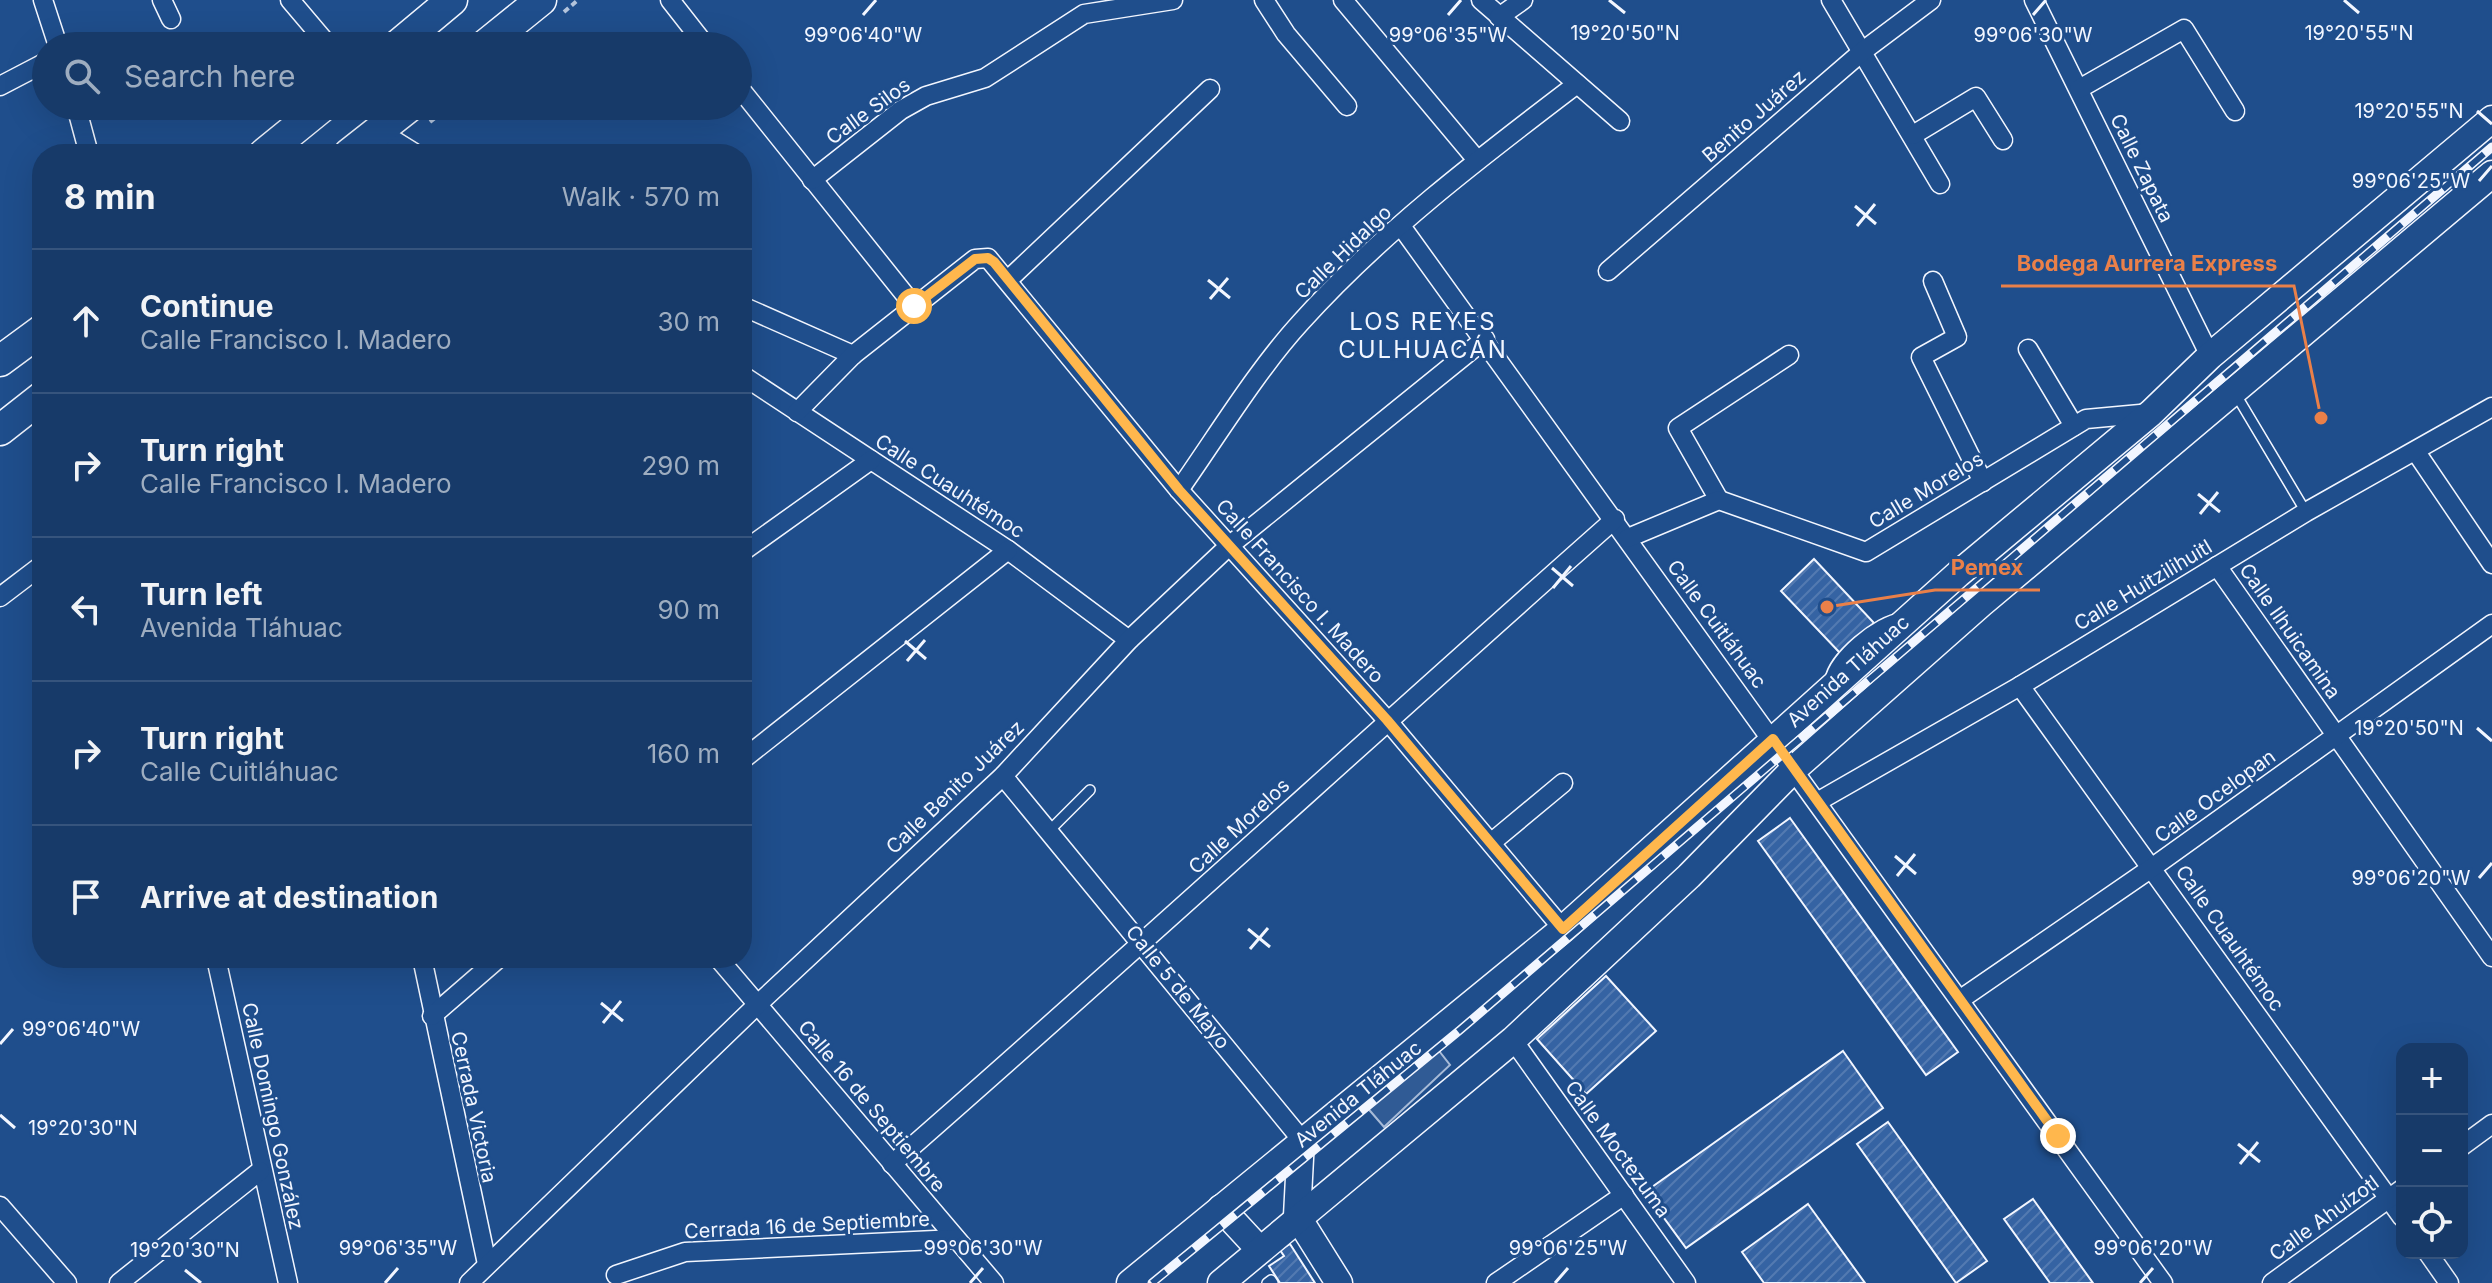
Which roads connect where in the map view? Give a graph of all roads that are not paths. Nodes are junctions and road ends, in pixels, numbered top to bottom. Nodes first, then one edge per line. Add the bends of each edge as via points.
1 (43, 0) edge
2 (162, 0) edge
3 (290, 0) edge
4 (452, 0) edge
5 (541, 0) edge
6 (670, 0) edge
7 (1173, 0) edge
8 (1264, 0) edge
9 (1343, 0) edge
10 (1481, 0) edge
11 (1523, 0) edge
12 (1831, 0) edge
13 (1931, 0) edge
14 (2034, 0) edge
15 (1499, 17) junction
16 (171, 19) dead end
17 (53, 32) edge
18 (317, 32) edge
19 (414, 32) edge
20 (501, 32) edge
21 (695, 32) edge
22 (1863, 51) junction
23 (32, 69) edge
24 (1577, 84) junction
25 (0, 86) edge
26 (1210, 89) dead end
27 (2079, 89) junction
28 (752, 104) edge
29 (1347, 106) dead end
30 (2235, 111) dead end
31 (2492, 119) edge
32 (80, 120) edge
33 (306, 120) edge
34 (393, 120) edge
35 (1620, 121) dead end
36 (379, 131) junction
37 (1913, 135) junction
38 (2003, 140) dead end
39 (86, 144) edge
40 (276, 144) edge
41 (362, 144) edge
42 (400, 144) edge
43 (1477, 160) junction
44 (2492, 174) edge
45 (812, 180) junction
46 (1940, 184) dead end
47 (1401, 226) junction
48 (1608, 271) dead end
49 (1008, 280) junction
50 (1933, 281) dead end
51 (914, 306) junction
52 (752, 310) edge
53 (32, 337) edge
54 (1485, 339) junction
55 (2028, 349) dead end
56 (853, 355) junction
57 (1789, 355) dead end
58 (2210, 356) junction
59 (0, 361) edge
60 (752, 382) edge
61 (2233, 390) junction
62 (32, 405) edge
63 (2492, 407) edge
64 (797, 412) junction
65 (2151, 413) junction
66 (2074, 426) junction
67 (0, 430) edge
68 (2416, 452) junction
69 (871, 460) junction
70 (1983, 482) junction
71 (1179, 490) junction
72 (1719, 500) junction
73 (2306, 512) junction
74 (1615, 519) junction
75 (1628, 538) junction
76 (752, 545) edge
77 (1229, 546) junction
78 (1008, 550) junction
79 (2492, 564) edge
80 (2217, 566) junction
81 (32, 573) edge
82 (1958, 574) junction
83 (0, 597) edge
84 (1982, 603) junction
85 (2492, 624) edge
86 (1129, 640) junction
87 (2020, 686) junction
88 (1387, 720) junction
89 (2337, 736) junction
90 (1773, 739) junction
91 (752, 752) edge
92 (1794, 769) junction
93 (1003, 776) junction
94 (1563, 783) dead end
95 (1090, 790) dead end
96 (1817, 802) junction
97 (1049, 831) junction
98 (1492, 842) junction
99 (2153, 867) junction
100 (1563, 929) junction
101 (1144, 944) junction
102 (2492, 957) edge
103 (218, 968) edge
104 (424, 968) edge
105 (487, 968) edge
106 (726, 968) edge
107 (1961, 999) junction
108 (757, 1005) junction
109 (432, 1016) junction
110 (1513, 1040) junction
111 (2492, 1124) edge
112 (1301, 1139) junction
113 (2468, 1142) edge
114 (892, 1164) junction
115 (260, 1171) junction
116 (2396, 1194) edge
117 (1624, 1195) junction
118 (0, 1206) edge
119 (1221, 1208) junction
120 (1297, 1216) junction
121 (956, 1239) junction
122 (1259, 1249) junction
123 (2432, 1259) edge
124 (487, 1264) junction
125 (616, 1275) dead end
126 (67, 1283) edge
127 (119, 1283) edge
128 (288, 1283) edge
129 (469, 1283) edge
130 (994, 1283) edge
131 (1130, 1283) edge
132 (1221, 1283) edge
133 (1339, 1283) edge
134 (1496, 1283) edge
135 (1686, 1283) edge
136 (2163, 1283) edge
137 (2272, 1283) edge
138 (2449, 1283) edge

1 - 17 street
2 - 16 street
3 - 18 street
4 - 19 main road
5 - 20 main road
6 - 21 street
7 - 45 street, Calle Silos via 1084,14 985,78 926,96 901,110
8 - 29 street
9 - 43 street
10 - 15 street
11 - 15 street
12 - 22 street
13 - 22 street, Benito Juárez
14 - 27 street, Calle Zapata
15 - 24 street
22 - 37 street
22 - 48 street, Benito Juárez
23 - 25 street
24 - 35 street
24 - 43 street, Calle Hidalgo
26 - 49 street
27 - 30 street via 2184,29
27 - 58 street, Calle Zapata
28 - 45 street
31 - 58 main road, Avenida Tláhuac
32 - 39 street
33 - 40 main road
34 - 36 main road
36 - 41 main road
36 - 42 street
37 - 38 street via 1976,97
37 - 46 street
43 - 47 street, Calle Hidalgo
44 - 61 main road, Avenida Tláhuac
45 - 51 street
47 - 54 street, Calle Cuitláhuac
47 - 71 street, Calle Hidalgo via 1300,323
49 - 51 street, Calle Francisco I. Madero via 994,262 981,257
49 - 71 street, Calle Francisco I. Madero
50 - 70 street via 1957,337 1921,357
51 - 56 street, Calle Francisco I. Madero
52 - 56 street
53 - 59 main road
54 - 74 street, Calle Cuitláhuac
54 - 77 street, Calle Benito Juárez
55 - 66 street
56 - 64 street, Calle Francisco I. Madero
57 - 72 street via 1678,428
58 - 65 main road, Avenida Tláhuac
60 - 64 street, Calle Cuauhtémoc
61 - 73 lane
61 - 84 main road, Avenida Tláhuac
62 - 67 main road
63 - 68 street, Calle Huitzilihuitl
64 - 69 street, Calle Cuauhtémoc
65 - 66 street, Calle Morelos via 2086,419
65 - 82 main road, Avenida Tláhuac
66 - 70 street, Calle Morelos
68 - 73 street, Calle Huitzilihuitl
68 - 79 street
69 - 76 street
69 - 78 street, Calle Cuauhtémoc
70 - 72 street, Calle Morelos via 1866,552
71 - 77 street, Calle Francisco I. Madero
72 - 75 street
73 - 80 street, Calle Huitzilihuitl
74 - 75 street, Calle Cuitláhuac
74 - 88 street, Calle Morelos
75 - 90 street, Calle Cuitláhuac
77 - 86 street, Calle Benito Juárez
77 - 88 street, Calle Francisco I. Madero
78 - 86 street, Calle Cuauhtémoc
78 - 91 street
80 - 87 street, Calle Huitzilihuitl
80 - 89 street, Calle Ilhuicamina
81 - 83 street
82 - 84 main road
82 - 90 main road, Avenida Tláhuac
84 - 92 main road, Avenida Tláhuac
85 - 89 street, Calle Ocelopan
86 - 93 street, Calle Benito Juárez
87 - 96 street, Calle Huitzilihuitl
87 - 99 street, Calle Cuauhtémoc
88 - 98 street, Calle Francisco I. Madero
88 - 101 street, Calle Morelos
89 - 99 street, Calle Ocelopan
89 - 102 street, Calle Ilhuicamina
90 - 92 street, Calle Cuitláhuac
90 - 100 main road, Avenida Tláhuac
92 - 96 street, Calle Cuitláhuac
92 - 110 main road, Avenida Tláhuac via 1689,876
93 - 97 street, Calle 5 de Mayo
93 - 108 street, Calle Benito Juárez
94 - 98 street
95 - 97 lane
96 - 107 street, Calle Cuitláhuac
97 - 101 street, Calle 5 de Mayo
98 - 100 street, Calle Francisco I. Madero
99 - 107 street, Calle Ocelopan
99 - 116 street, Calle Cuauhtémoc
100 - 112 main road, Avenida Tláhuac
101 - 112 street, Calle 5 de Mayo
101 - 114 street, Calle Morelos
103 - 115 street, Calle Domingo González
104 - 109 street, Cerrada Victoria
105 - 109 street
106 - 108 street, Calle 16 de Septiembre
107 - 136 street, Calle Cuitláhuac
108 - 114 street, Calle 16 de Septiembre
108 - 124 street, Calle Benito Juárez
109 - 124 street, Cerrada Victoria
110 - 117 street, Calle Moctezuma
110 - 120 main road, Avenida Tláhuac
111 - 113 street
112 - 119 main road, Avenida Tláhuac
112 - 120 main road
114 - 121 street, Calle 16 de Septiembre
115 - 127 street
115 - 128 street, Calle Domingo González
116 - 137 street, Calle Ahuízotl
117 - 134 street
117 - 135 street, Calle Moctezuma
118 - 126 street
119 - 122 main road
119 - 131 main road, Avenida Tláhuac
120 - 122 main road, Avenida Tláhuac
120 - 133 main road
121 - 125 street, Cerrada 16 de Septiembre via 685,1252
121 - 130 street, Calle 16 de Septiembre
122 - 132 main road, Avenida Tláhuac
123 - 138 street
124 - 129 street, Calle Benito Juárez

